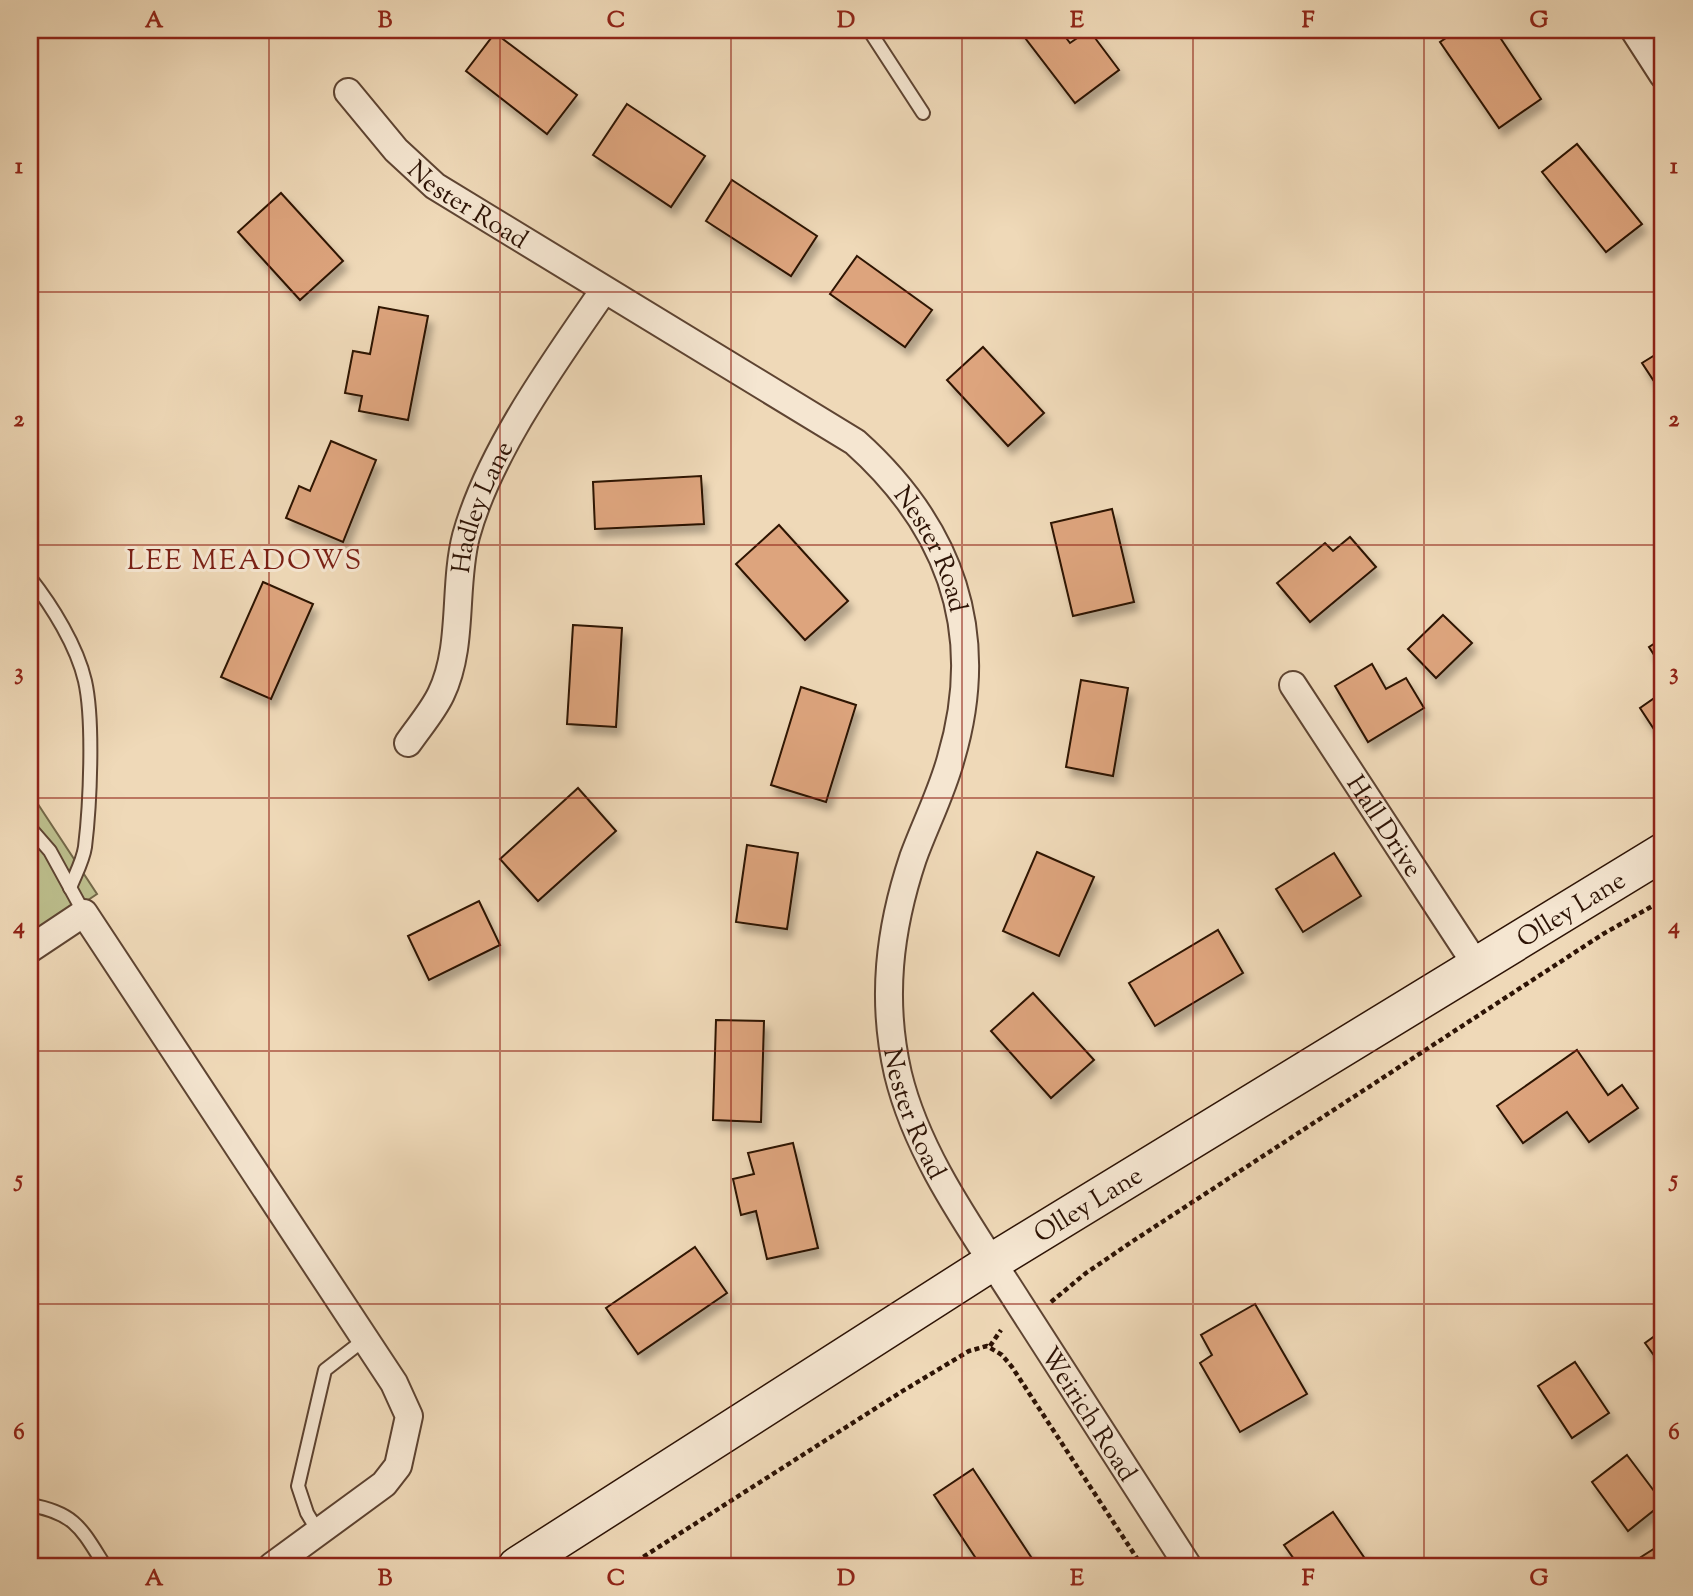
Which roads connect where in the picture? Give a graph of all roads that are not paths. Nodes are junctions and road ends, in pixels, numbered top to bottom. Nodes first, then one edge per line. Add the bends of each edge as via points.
1 (869, 30) edge
2 (1634, 30) edge
3 (1663, 75) edge
4 (348, 92) dead end
5 (923, 113) dead end
6 (604, 290) junction
7 (30, 578) edge
8 (1293, 685) dead end
9 (408, 743) dead end
10 (30, 828) edge
11 (1663, 852) edge
12 (70, 888) junction
13 (85, 913) junction
14 (30, 949) edge
15 (1476, 966) junction
16 (992, 1262) junction
17 (365, 1339) junction
18 (30, 1505) edge
19 (319, 1533) junction
20 (106, 1566) edge
21 (272, 1566) edge
22 (517, 1566) edge
23 (1188, 1566) edge

1 - 5 lane
2 - 3 street
4 - 6 street, Nester Road via 396,150 435,186
6 - 9 street, Hadley Lane via 557,358 477,503 460,566 453,647 442,694
6 - 16 street, Nester Road via 855,442 909,497 944,558 964,632 964,703 951,760 900,900 890,951 888,1013 909,1111 943,1182
7 - 12 lane via 44,595 85,680 89,727 85,850
8 - 15 street, Hall Drive
10 - 12 lane via 50,851
11 - 15 main road, Olley Lane
12 - 13 lane
13 - 14 street
13 - 17 street
15 - 16 main road, Olley Lane
16 - 22 main road, Olley Lane
16 - 23 street, Weirich Road
17 - 19 lane via 326,1370 298,1486
17 - 19 street via 410,1416 404,1447 398,1466 384,1484
18 - 20 lane via 77,1523
19 - 21 street

